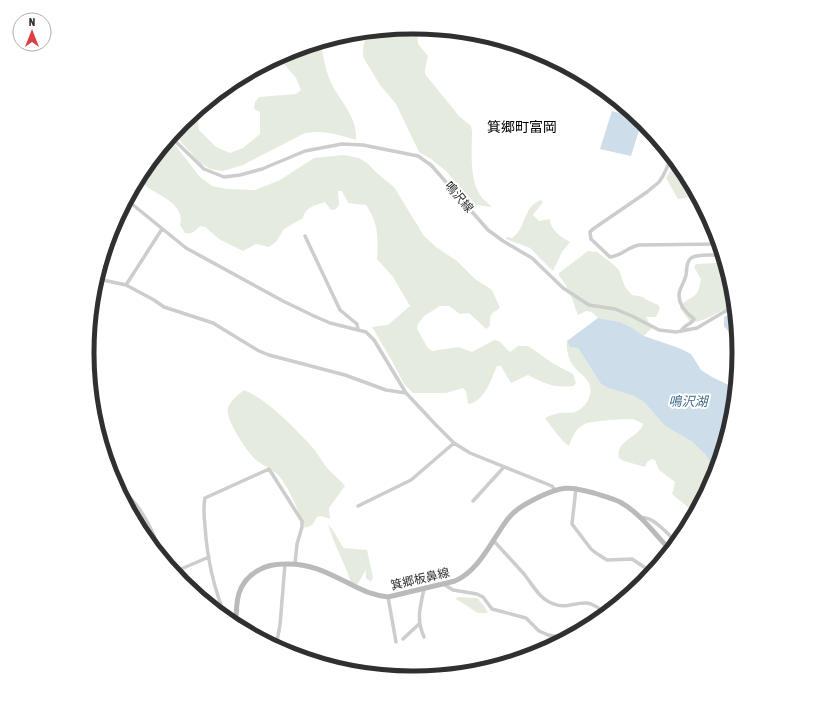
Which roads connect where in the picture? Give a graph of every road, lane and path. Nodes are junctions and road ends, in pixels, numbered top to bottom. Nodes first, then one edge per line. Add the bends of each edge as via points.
1 (175, 141) edge
2 (669, 163) edge
3 (131, 204) edge
4 (162, 229) junction
5 (304, 236) dead end
6 (713, 244) edge
7 (717, 255) edge
8 (103, 280) edge
9 (126, 285) junction
10 (729, 309) edge
11 (358, 329) junction
12 (681, 331) junction
13 (406, 392) junction
14 (454, 443) junction
15 (504, 467) junction
16 (576, 488) junction
17 (555, 490) junction
18 (129, 498) edge
19 (473, 501) dead end
20 (358, 506) dead end
21 (640, 518) junction
22 (672, 538) edge
23 (492, 540) junction
24 (157, 542) edge
25 (666, 546) edge
26 (209, 557) junction
27 (285, 564) junction
28 (295, 564) junction
29 (180, 569) edge
30 (647, 569) edge
31 (445, 585) junction
32 (424, 589) junction
33 (388, 597) junction
34 (222, 607) edge
35 (600, 610) edge
36 (236, 617) edge
37 (419, 624) junction
38 (424, 637) dead end
39 (557, 637) edge
40 (403, 639) dead end
41 (277, 640) edge
42 (396, 642) dead end

1 - 12 street, 鳴沢線 via 204,169 224,178 262,169 305,151 342,144 363,145 418,156 431,165 488,230 532,258 577,298 589,305 627,313 660,330
2 - 6 street via 659,182 593,228 590,232 591,239 610,256 639,245
3 - 4 street
4 - 9 street
4 - 11 street via 186,248 283,301 323,320
5 - 11 street via 340,310 357,324
7 - 12 street via 698,256 688,262 679,296 680,303 694,319
8 - 9 street
9 - 13 street via 164,307 213,323 269,355 345,375 386,390
10 - 12 street, 鳴沢線 via 697,328
11 - 13 street via 371,336
13 - 14 street
14 - 15 street via 470,453
14 - 20 street via 411,480
15 - 17 street via 552,486
15 - 19 street
16 - 17 main road, 箕郷板鼻線
16 - 21 main road, 箕郷板鼻線 via 610,498 631,509
16 - 30 street via 572,524 591,550 607,560 632,559
17 - 23 main road, 箕郷板鼻線 via 516,510
18 - 24 street
21 - 22 street via 651,520
21 - 25 main road, 箕郷板鼻線
23 - 31 main road, 箕郷板鼻線 via 470,572
23 - 35 street via 548,602 565,606 589,603
26 - 28 street via 204,517 205,498 269,469 302,521
26 - 29 street
26 - 34 street
27 - 28 main road, 箕郷板鼻線
27 - 36 main road, 箕郷板鼻線 via 266,566 245,581 237,599
27 - 41 street
28 - 33 main road, 箕郷板鼻線 via 322,570 371,594
31 - 32 main road, 箕郷板鼻線
31 - 39 street via 453,590 477,594 483,597 492,609 526,618 539,631
32 - 33 main road, 箕郷板鼻線
32 - 37 street
33 - 42 street
37 - 38 street
37 - 40 street

